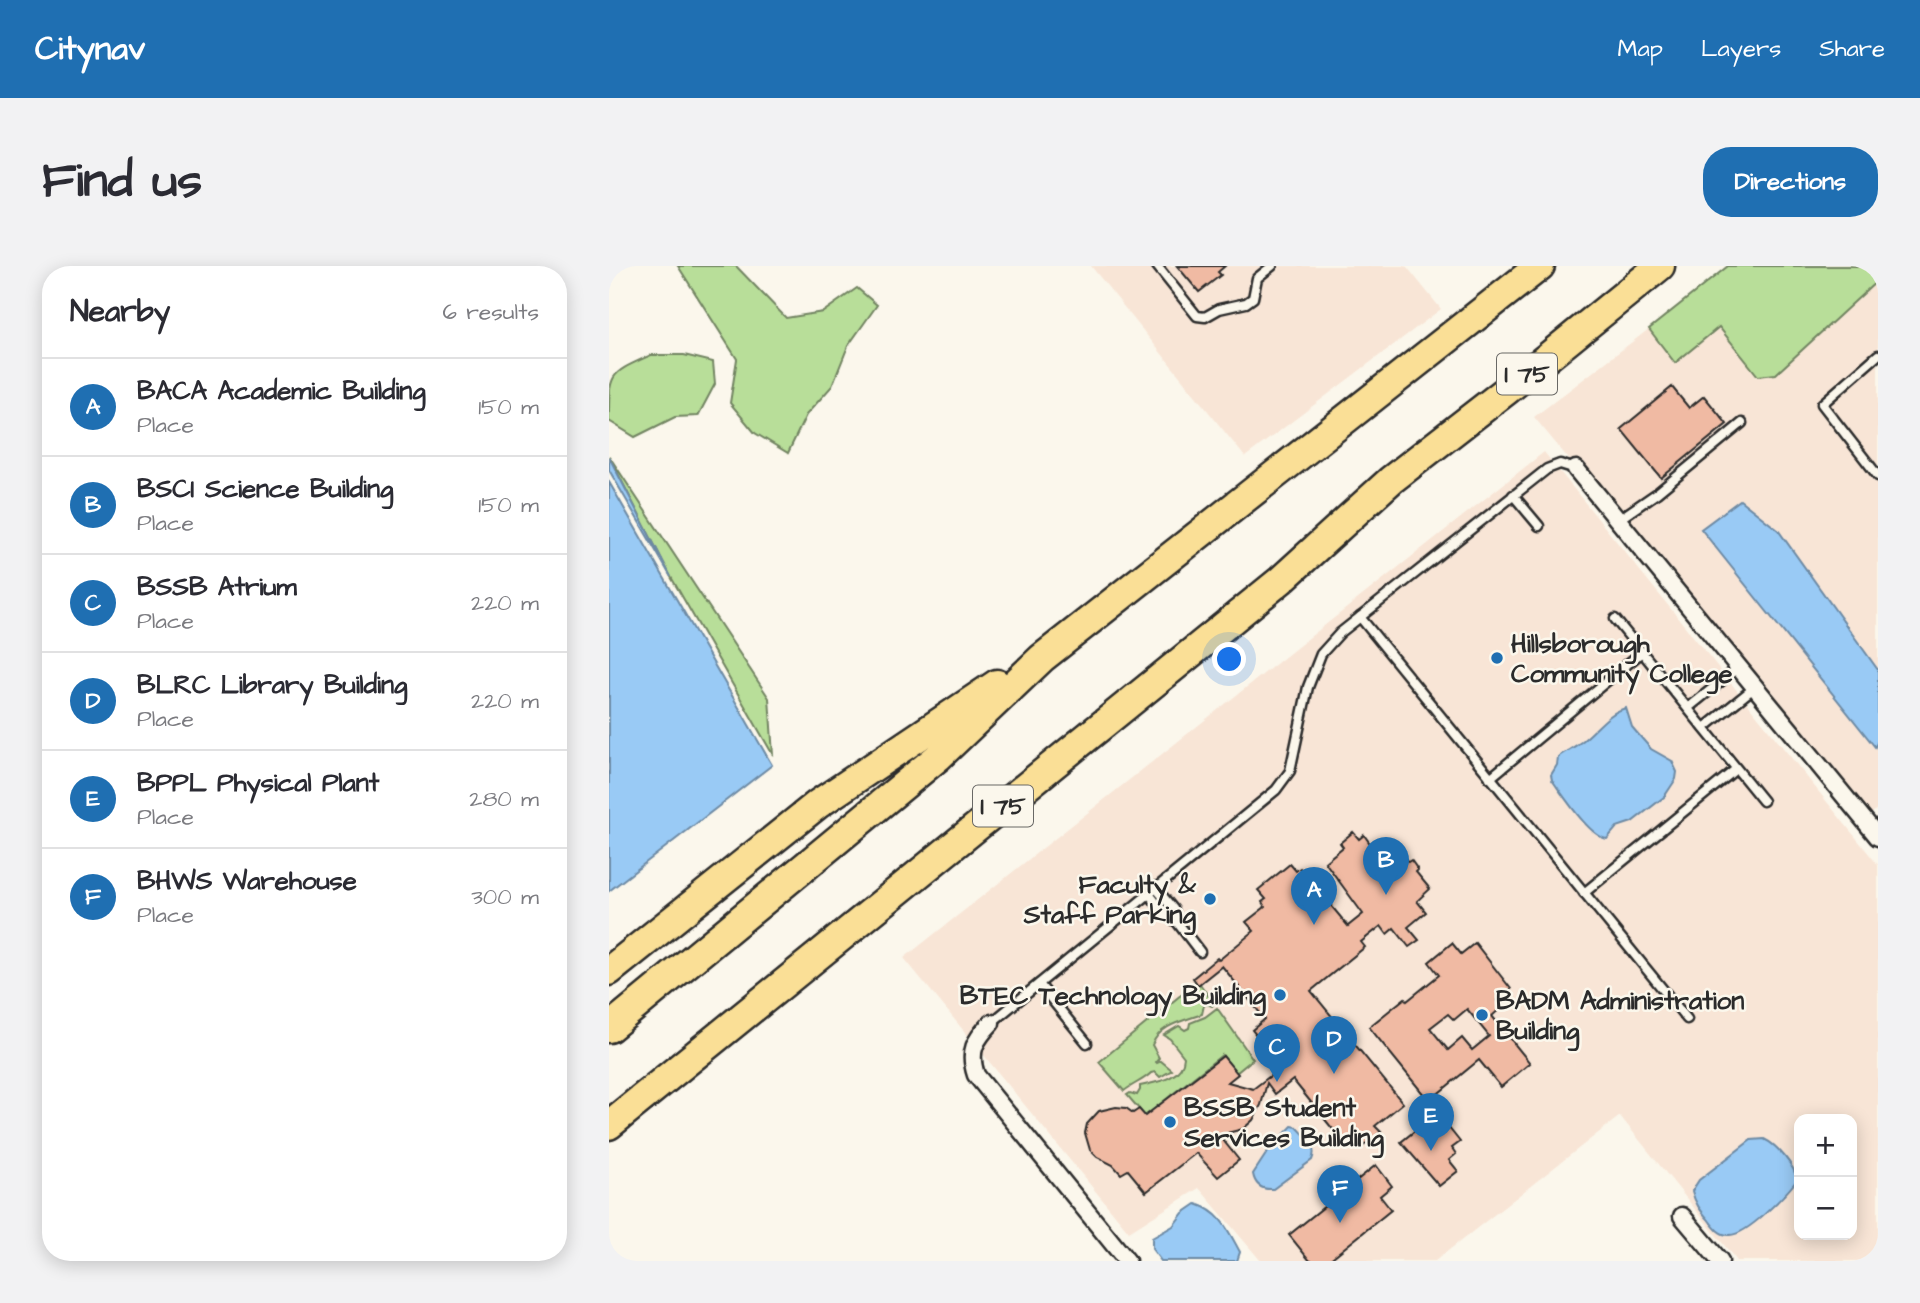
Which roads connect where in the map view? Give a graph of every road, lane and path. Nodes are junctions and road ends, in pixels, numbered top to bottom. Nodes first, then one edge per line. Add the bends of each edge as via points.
1 (1157, 266) edge
2 (1272, 266) edge
3 (1540, 266) edge
4 (1660, 266) edge
5 (1878, 355) edge
6 (1742, 423) dead end
7 (1576, 468) joint
8 (1878, 476) edge
9 (1513, 495) junction
10 (1618, 520) junction
11 (1539, 526) dead end
12 (1360, 617) junction
13 (1615, 619) dead end
14 (1642, 652) junction
15 (1042, 658) junction
16 (1739, 667) junction
17 (1755, 687) junction
18 (1688, 708) junction
19 (1704, 728) junction
20 (1736, 769) junction
21 (1490, 778) junction
22 (1763, 800) dead end
23 (1875, 826) edge
24 (1153, 891) junction
25 (1584, 893) junction
26 (1200, 952) dead end
27 (609, 971) edge
28 (1039, 984) junction
29 (1687, 1019) dead end
30 (991, 1023) joint
31 (609, 1028) edge
32 (1087, 1043) dead end
33 (609, 1125) edge
34 (1682, 1216) dead end
35 (1127, 1261) edge
36 (1720, 1261) edge

1 - 2 lane via 1198,316 1205,317 1253,298 1257,278
3 - 15 highway
4 - 33 highway, I 75 via 1391,480 1281,580
5 - 8 lane via 1822,404
6 - 10 lane
7 - 9 lane via 1553,465
7 - 10 street
9 - 11 lane
9 - 12 lane
10 - 16 street
12 - 21 lane
12 - 24 lane via 1321,654 1308,687 1290,771 1276,790
13 - 14 lane
14 - 18 lane
14 - 21 lane
15 - 27 highway via 818,804
15 - 31 highway via 938,757
16 - 17 street
16 - 18 lane
17 - 19 lane
17 - 23 street
18 - 19 lane
19 - 20 lane
20 - 22 lane
20 - 25 lane
21 - 25 lane
24 - 26 lane via 1167,916
24 - 28 lane
25 - 29 lane
28 - 30 lane
28 - 32 lane
30 - 35 street via 972,1049 976,1074
34 - 36 street

